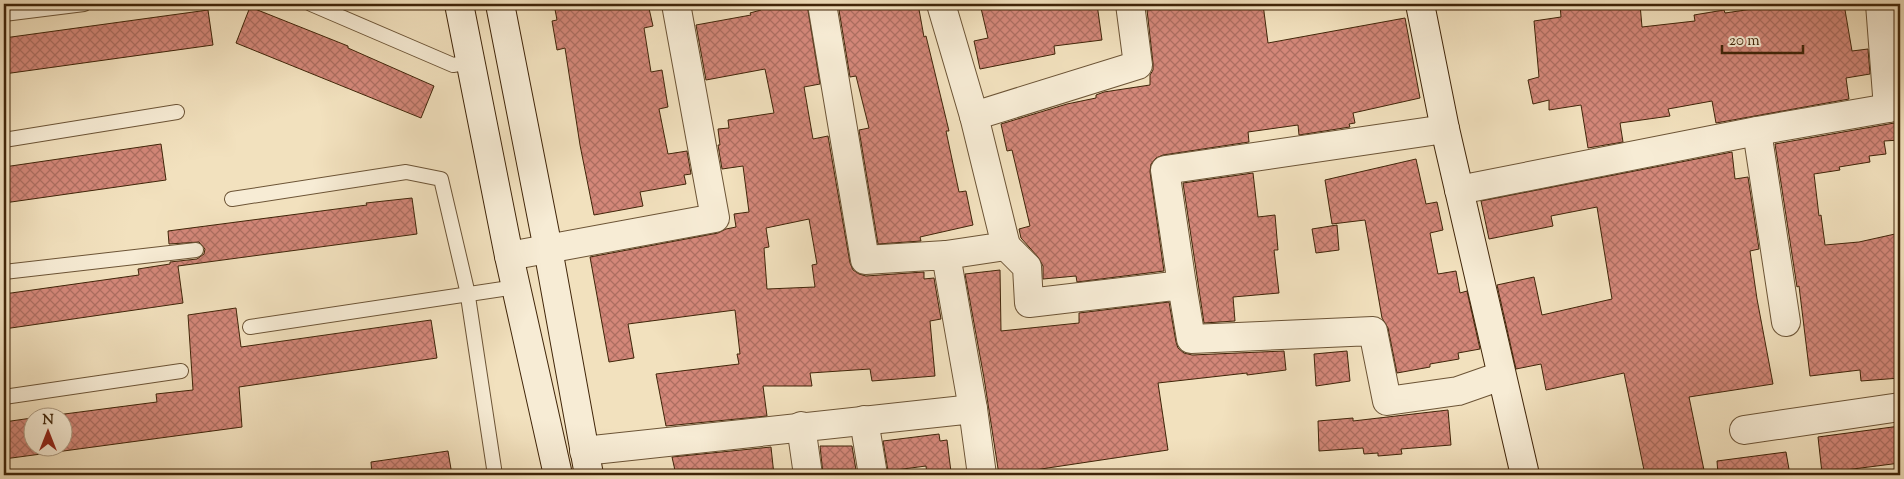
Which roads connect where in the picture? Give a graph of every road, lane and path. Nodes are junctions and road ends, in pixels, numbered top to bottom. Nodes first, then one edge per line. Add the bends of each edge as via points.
1 (84, 4) edge
2 (311, 4) edge
3 (459, 4) edge
4 (500, 4) edge
5 (676, 4) edge
6 (822, 4) edge
7 (941, 4) edge
8 (1130, 4) edge
9 (1420, 4) edge
10 (1880, 4) edge
11 (4, 14) edge
12 (471, 62) junction
13 (1894, 107) edge
14 (177, 112) dead end
15 (974, 116) junction
16 (1445, 129) junction
17 (1757, 131) junction
18 (4, 140) edge
19 (1459, 190) junction
20 (232, 198) dead end
21 (1006, 246) junction
22 (548, 249) junction
23 (196, 250) dead end
24 (946, 255) junction
25 (509, 256) junction
26 (4, 272) edge
27 (1182, 285) junction
28 (516, 287) junction
29 (467, 294) junction
30 (1786, 322) dead end
31 (250, 328) dead end
32 (182, 371) dead end
33 (1501, 376) junction
34 (4, 397) edge
35 (1900, 407) edge
36 (973, 409) junction
37 (864, 420) junction
38 (801, 426) junction
39 (1744, 430) dead end
40 (587, 463) edge
41 (495, 475) edge
42 (558, 475) edge
43 (808, 475) edge
44 (873, 475) edge
45 (982, 475) edge
46 (1525, 475) edge

1 - 11 lane
2 - 12 lane via 453,65
3 - 12 street
4 - 22 street
5 - 22 street via 714,218
6 - 24 street via 866,260
7 - 15 street
8 - 15 street via 1138,65
9 - 16 street
10 - 13 street
12 - 25 street
13 - 17 street
14 - 18 lane
15 - 21 street
16 - 19 street
16 - 27 street via 1166,170
17 - 19 street
17 - 30 street
19 - 33 street
20 - 29 lane via 406,172 441,180
21 - 24 street
21 - 27 street via 1027,267 1029,303
22 - 25 street
22 - 40 street
23 - 26 lane
24 - 36 street
25 - 28 street
27 - 33 street via 1191,339 1373,331 1387,402 1458,392
28 - 29 lane
28 - 42 street
29 - 31 lane
29 - 41 lane
32 - 34 lane
33 - 46 street
35 - 39 street
36 - 37 street
36 - 45 street
37 - 38 street
37 - 44 street
38 - 40 street
38 - 43 street

